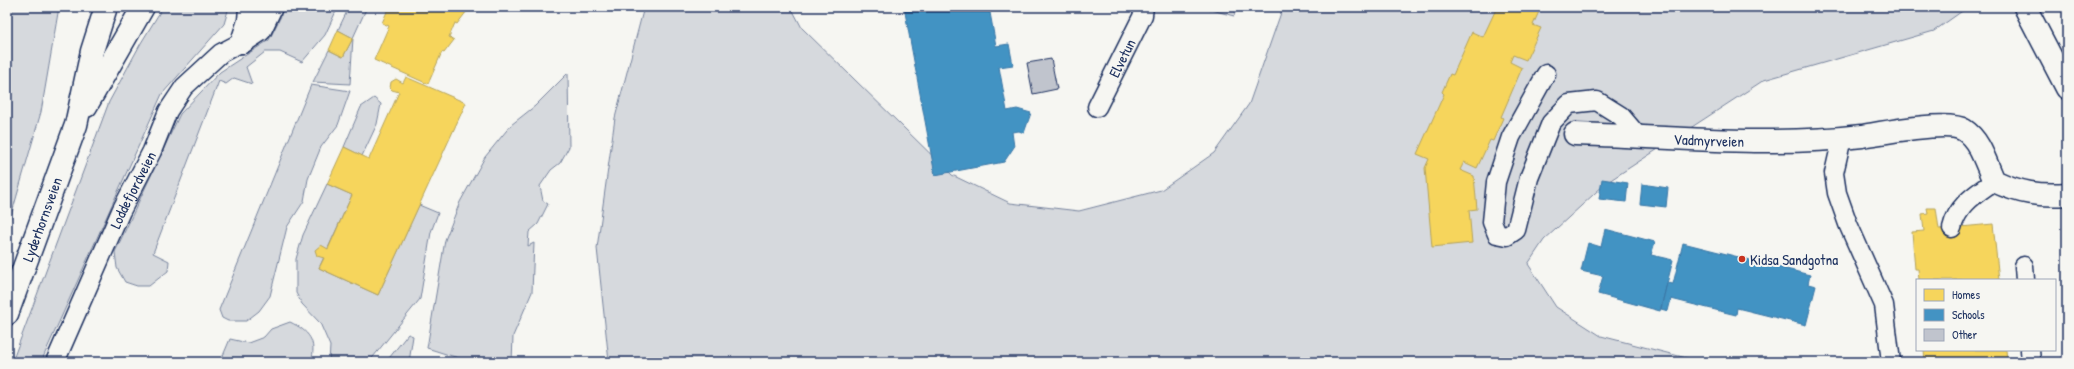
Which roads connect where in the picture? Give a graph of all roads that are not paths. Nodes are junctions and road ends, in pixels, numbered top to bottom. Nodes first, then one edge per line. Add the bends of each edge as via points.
1 (106, 7) edge
2 (143, 7) edge
3 (250, 7) edge
4 (271, 7) edge
5 (1144, 7) edge
6 (2025, 7) edge
7 (242, 42) junction
8 (1546, 74) dead end
9 (2067, 88) edge
10 (1097, 107) dead end
11 (76, 125) junction
12 (1575, 134) dead end
13 (1638, 136) junction
14 (1842, 138) junction
15 (1994, 181) junction
16 (2067, 194) edge
17 (1952, 228) dead end
18 (7, 314) edge
19 (2030, 351) edge
20 (55, 362) edge
21 (1891, 362) edge
22 (2031, 362) edge

1 - 11 street, Lyderhornsveien via 92,51
2 - 11 street, Lyderhornsveien
3 - 7 street via 249,21
4 - 7 street, Loddefjordveien via 260,30
5 - 10 lane, Elvetun
6 - 9 street
7 - 20 lane, Loddefjordveien via 222,53 184,87 168,111
8 - 13 lane via 1511,136 1496,182 1492,222 1498,234 1507,236 1516,230 1529,178 1549,130 1569,104 1597,101 1621,116
11 - 18 street, Lyderhornsveien
12 - 13 street, Vadmyrveien
13 - 14 street, Vadmyrveien via 1762,142
14 - 15 street, Vadmyrveien via 1940,126 1963,129 1977,142
14 - 21 lane via 1834,173 1836,193 1884,305
15 - 16 street via 2013,190 2041,196
15 - 17 lane via 1966,202 1954,217
19 - 22 lane

